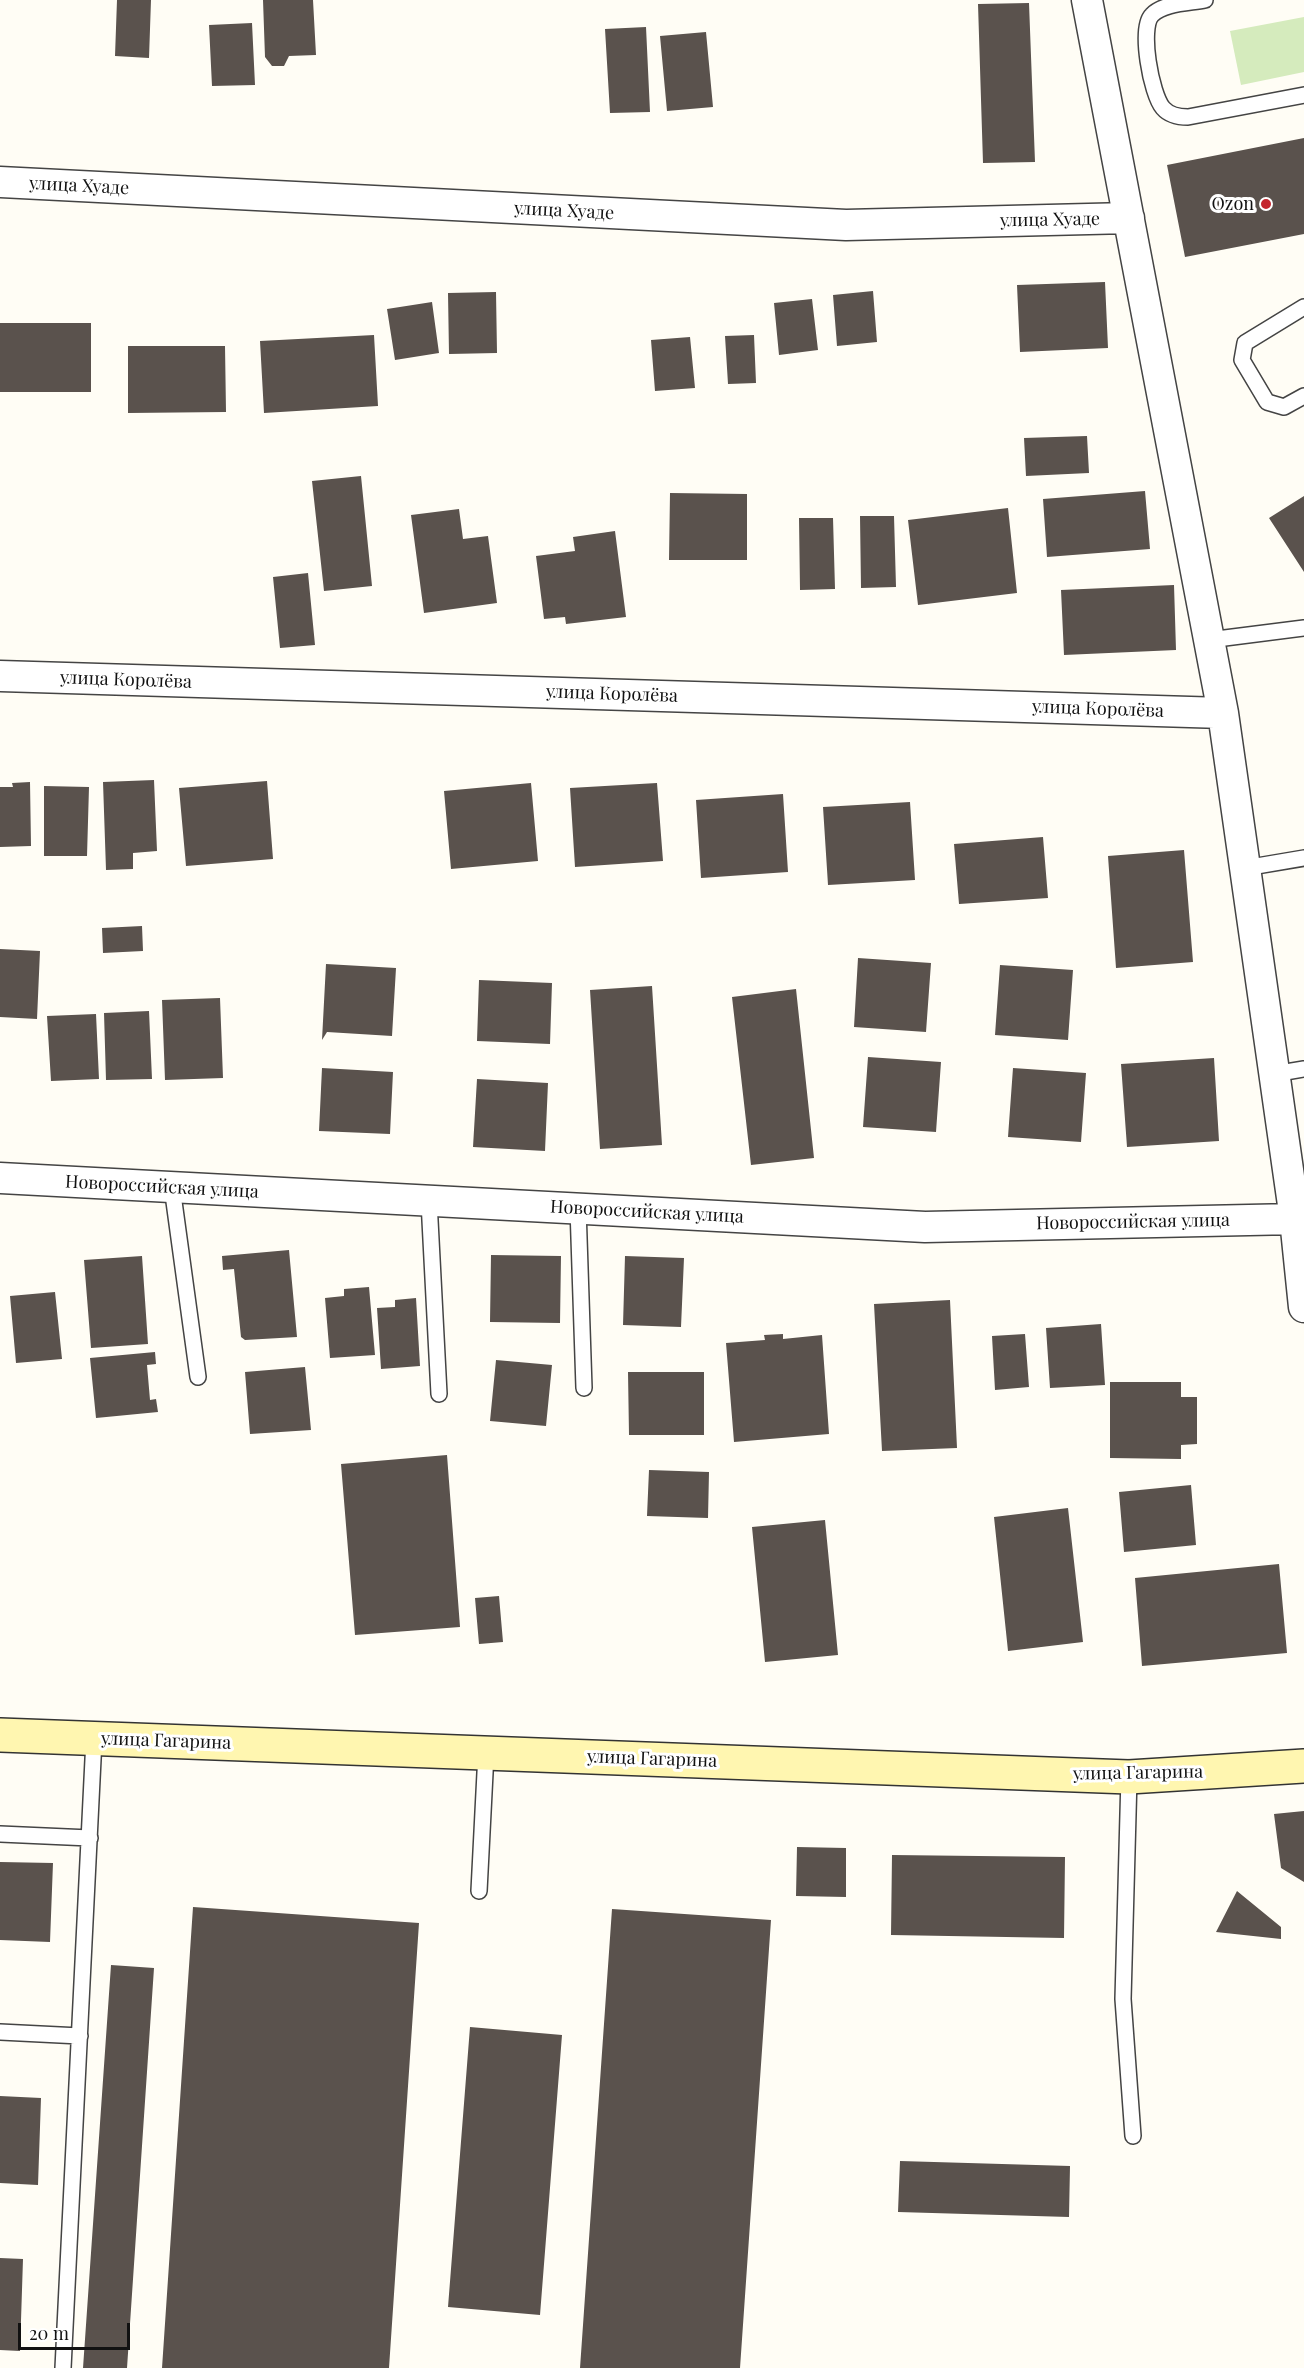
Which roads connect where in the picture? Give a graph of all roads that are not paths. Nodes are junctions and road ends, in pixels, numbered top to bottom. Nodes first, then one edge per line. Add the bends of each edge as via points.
1 (1087, 0) edge
2 (1205, 0) edge
3 (1304, 95) edge
4 (0, 182) edge
5 (1129, 218) junction
6 (1304, 307) edge
7 (1304, 396) edge
8 (1304, 628) edge
9 (1209, 640) junction
10 (0, 676) edge
11 (1223, 713) junction
12 (1304, 858) edge
13 (1245, 868) junction
14 (1304, 1069) edge
15 (1274, 1074) junction
16 (0, 1178) edge
17 (172, 1187) junction
18 (429, 1201) junction
19 (578, 1208) junction
20 (1295, 1219) junction
21 (1304, 1307) edge
22 (198, 1377) dead end
23 (584, 1388) dead end
24 (439, 1394) dead end
25 (0, 1735) edge
26 (94, 1738) junction
27 (486, 1753) junction
28 (1304, 1766) edge
29 (1129, 1776) junction
30 (0, 1834) edge
31 (90, 1838) junction
32 (479, 1891) dead end
33 (0, 2032) edge
34 (80, 2036) junction
35 (1133, 2136) dead end
36 (63, 2368) edge

1 - 5 street
2 - 3 lane via 1157,10 1146,25 1144,36 1157,98 1163,108 1177,117 1188,117
4 - 5 street, улица Хуаде via 846,225
5 - 9 street
6 - 7 lane via 1245,343 1241,354 1267,402 1284,407
8 - 9 lane
9 - 11 street
10 - 11 street, улица Королёва
11 - 13 street
12 - 13 lane
13 - 15 street
14 - 15 lane
15 - 20 street
16 - 17 street, Новороссийская улица
17 - 18 street, Новороссийская улица
17 - 22 lane
18 - 19 street, Новороссийская улица
18 - 24 lane
19 - 20 street, Новороссийская улица via 925,1227
19 - 23 lane
20 - 21 street
25 - 26 street, улица Гагарина
26 - 27 street, улица Гагарина
26 - 31 lane
27 - 29 street, улица Гагарина
27 - 32 lane
28 - 29 street, улица Гагарина
29 - 35 lane via 1123,1999
30 - 31 lane
31 - 34 lane
33 - 34 lane
34 - 36 lane

